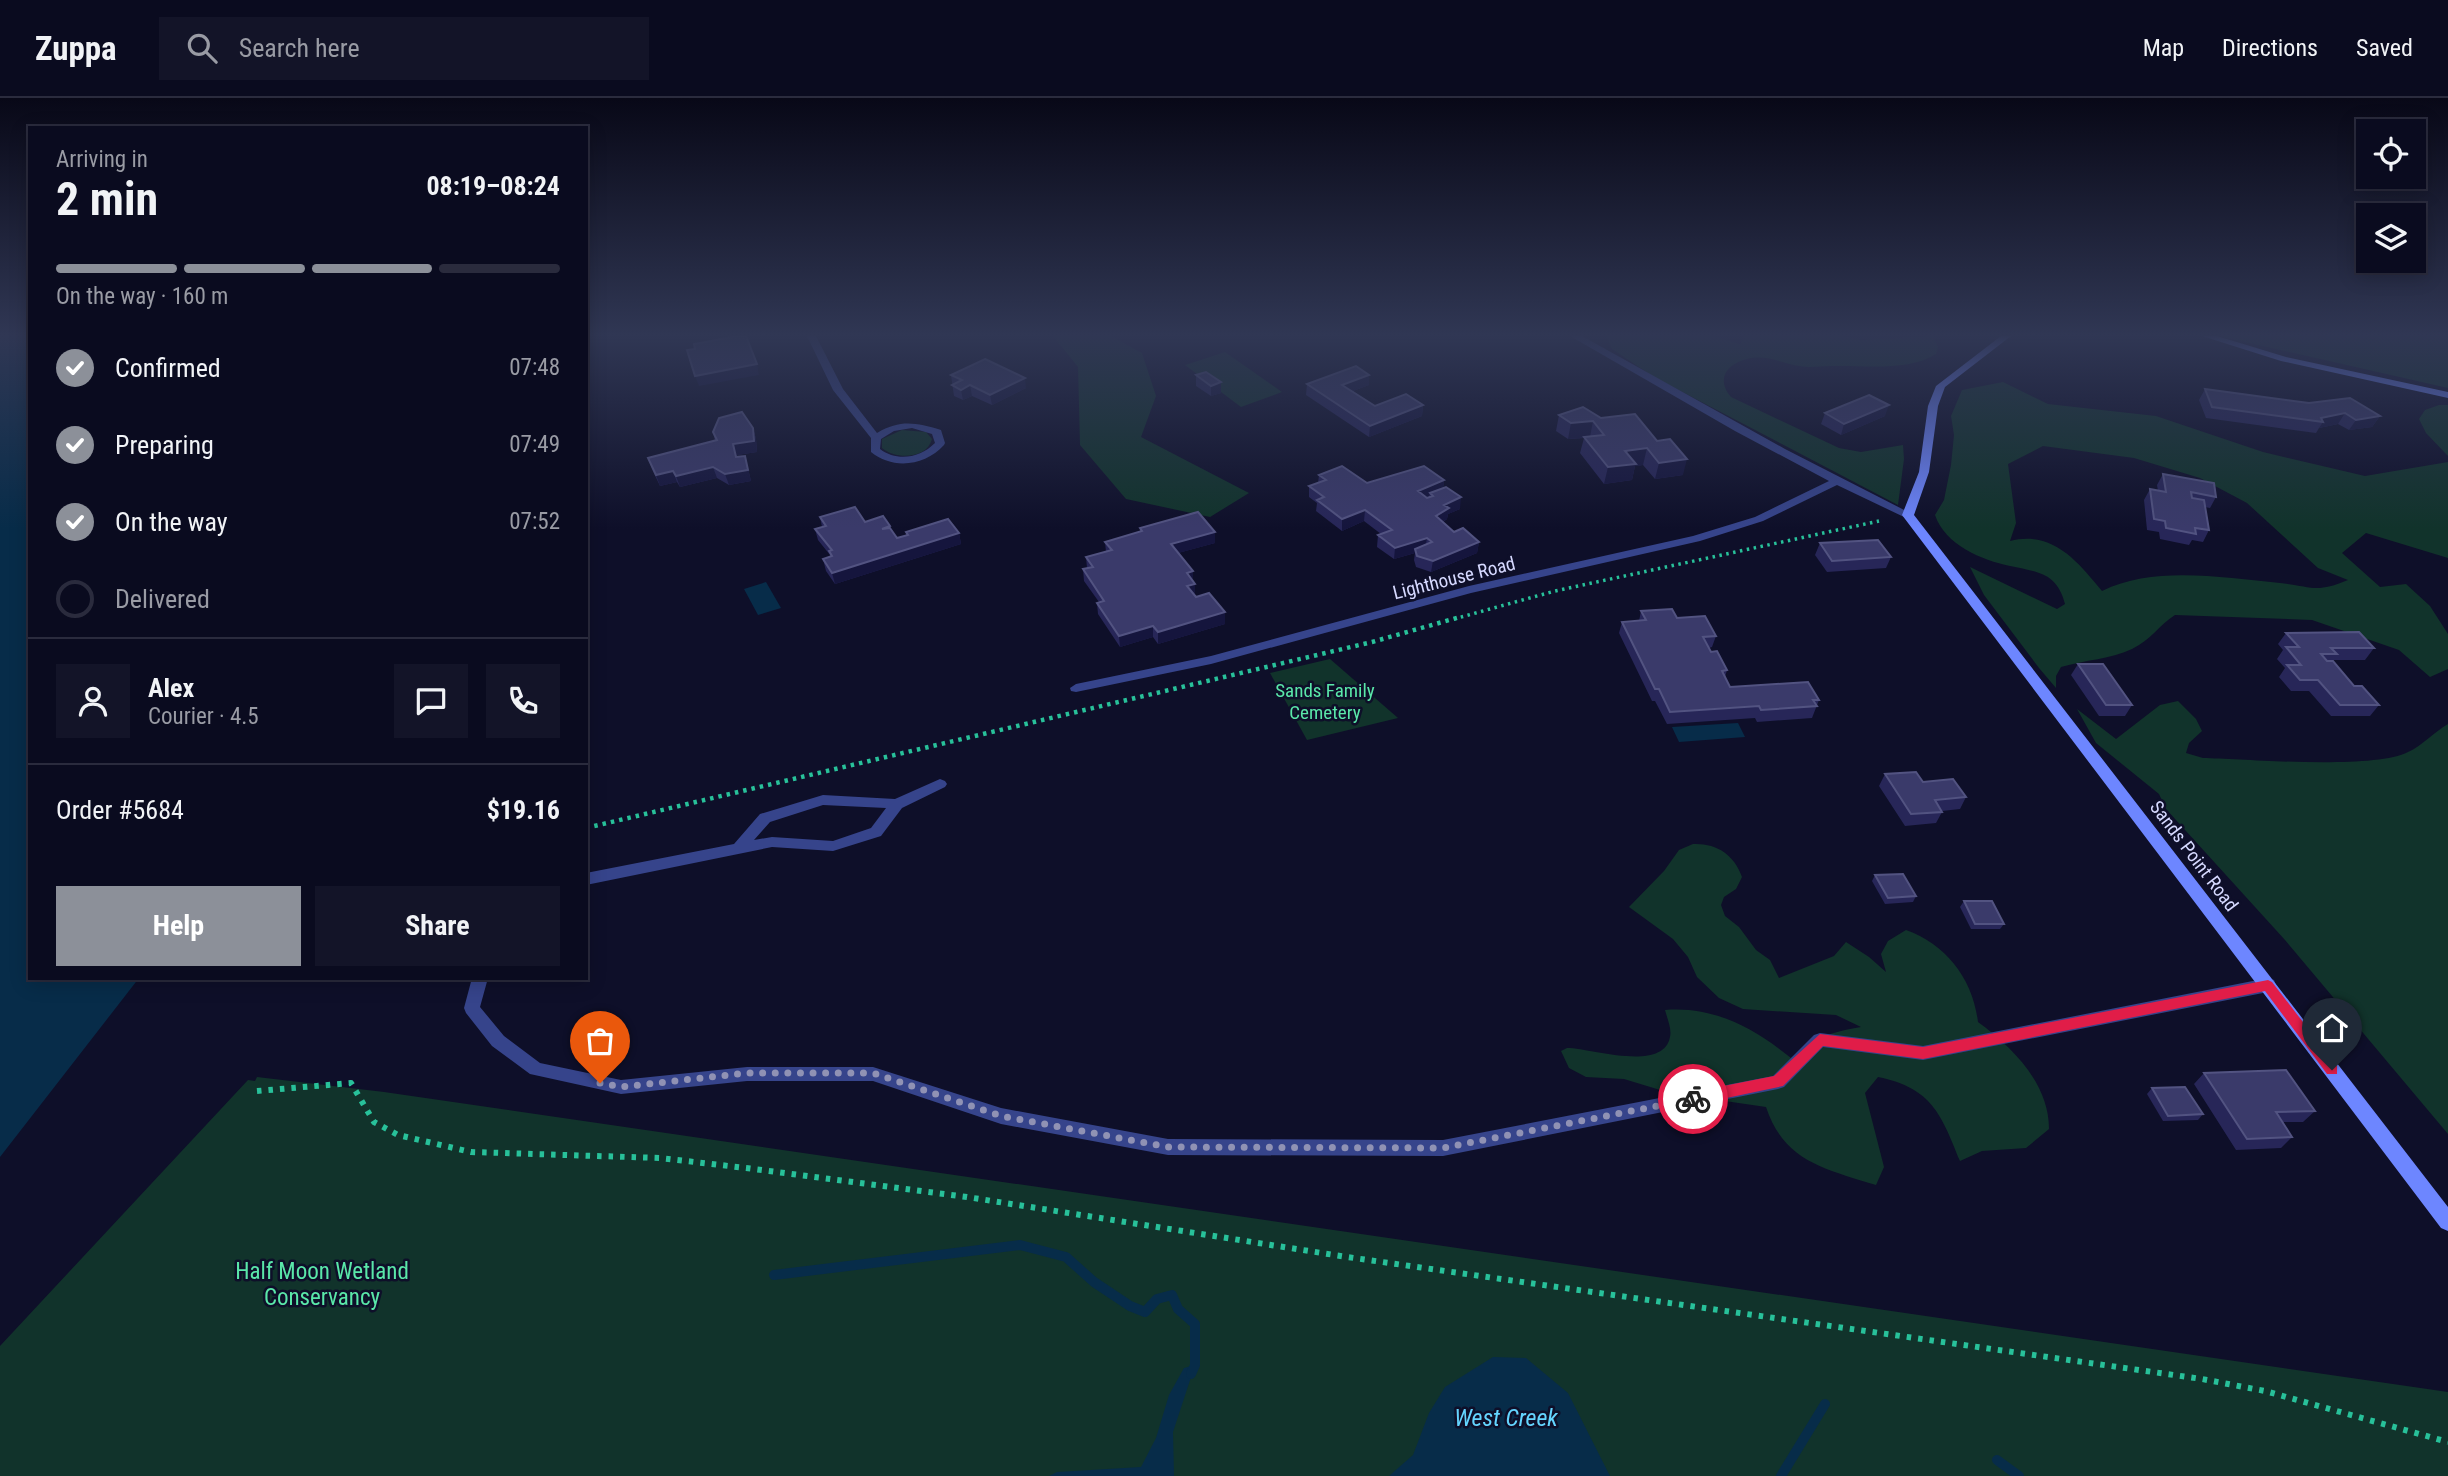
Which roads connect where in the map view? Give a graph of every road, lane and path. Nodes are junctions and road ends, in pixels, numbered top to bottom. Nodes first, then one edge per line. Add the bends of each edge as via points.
1 (846, 400) edge
2 (1684, 400) edge
3 (1935, 400) edge
4 (876, 438) junction
5 (1835, 482) junction
6 (1908, 515) junction
7 (1076, 688) dead end
8 (940, 784) dead end
9 (897, 804) junction
10 (740, 847) junction
11 (588, 878) edge
12 (480, 980) edge
13 (2268, 985) junction
14 (257, 1091) dead end
15 (2448, 1222) edge
16 (2448, 1442) edge

1 - 4 street
2 - 5 street, Sands Point Road
3 - 6 main road via 1924,472
4 - 4 street via 879,455 898,460 930,453 940,443 937,432 922,426 891,429
5 - 6 street, Sands Point Road
5 - 7 street, Lighthouse Road via 1759,519 1696,539 1469,590 1211,660
6 - 13 main road, Sands Point Road
8 - 9 street
9 - 10 street via 823,800 765,818
9 - 10 street via 876,832 833,846 772,842
10 - 11 street
12 - 13 street via 472,1008 498,1041 536,1069 621,1087 747,1073 873,1073 1001,1116 1168,1147 1443,1148 1778,1082 1820,1040 1923,1053
13 - 15 main road, Sands Point Road
14 - 16 path via 351,1083 374,1122 398,1135 471,1152 660,1158 967,1197 1348,1257 2202,1379 2265,1391

